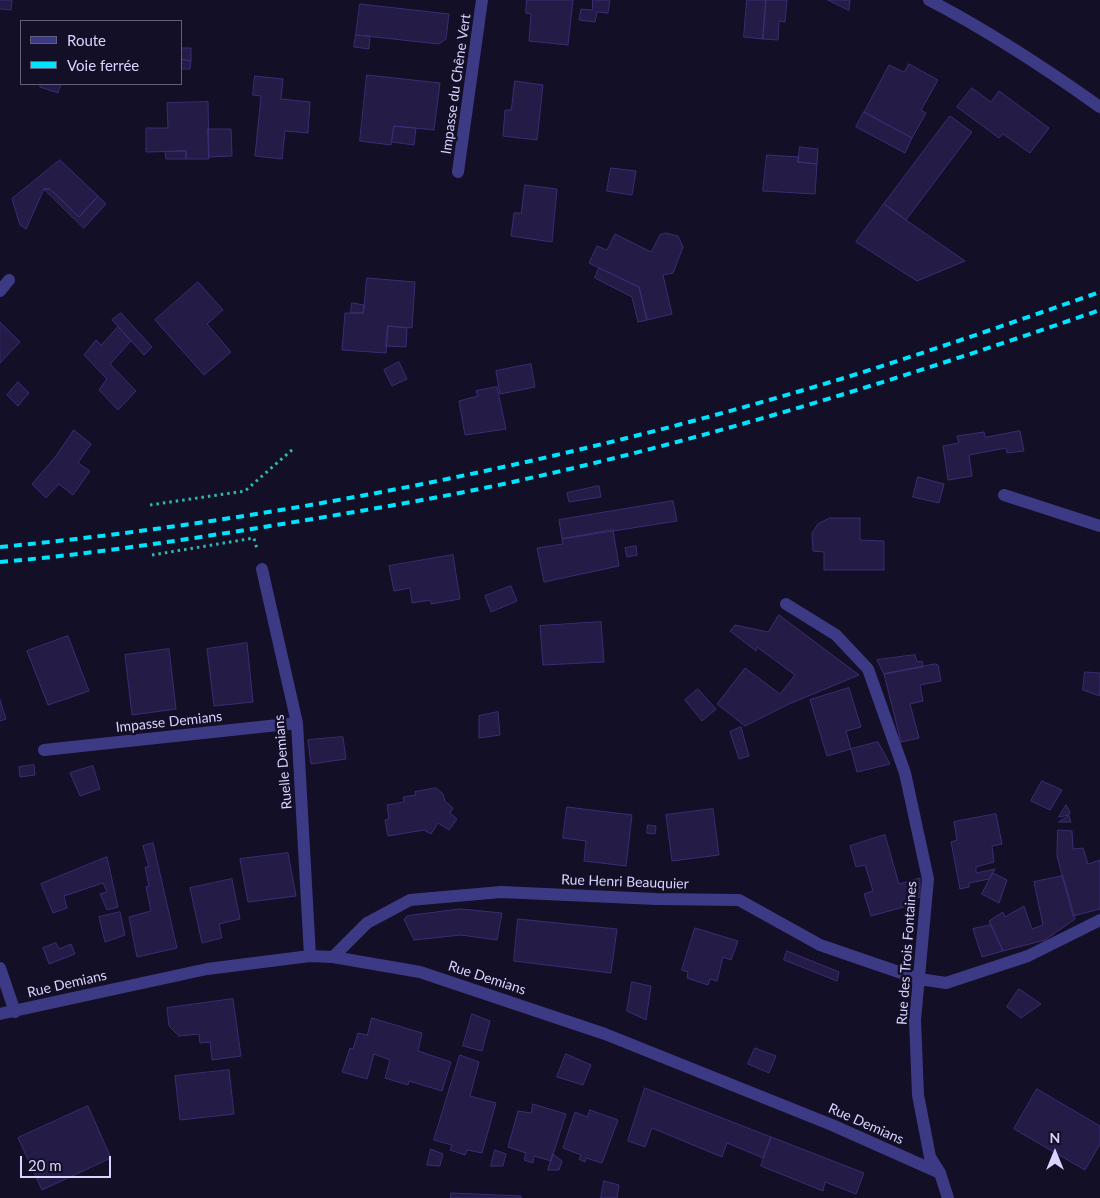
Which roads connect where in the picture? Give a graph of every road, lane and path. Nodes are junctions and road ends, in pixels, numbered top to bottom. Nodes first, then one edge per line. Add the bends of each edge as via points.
1 (482, 0) edge
2 (929, 0) edge
3 (1100, 107) edge
4 (458, 172) dead end
5 (9, 280) dead end
6 (0, 291) edge
7 (293, 449) dead end
8 (1004, 494) dead end
9 (150, 505) dead end
10 (1100, 526) edge
11 (152, 555) dead end
12 (262, 569) joint
13 (786, 604) dead end
14 (297, 723) junction
15 (44, 750) dead end
16 (1100, 920) edge
17 (310, 956) junction
18 (333, 957) junction
19 (0, 968) edge
20 (919, 979) junction
21 (15, 1012) junction
22 (0, 1014) edge
23 (940, 1173) junction
24 (948, 1198) edge

1 - 4 street, Impasse du Chêne Vert
2 - 3 street via 1038,64
5 - 6 street
7 - 9 path via 245,491
8 - 10 street
11 - 12 path via 254,538
12 - 14 street, Ruelle Demians
13 - 20 street, Rue des Trois Fontaines via 836,635 868,669 878,695 905,774 928,879
14 - 15 street, Impasse Demians
14 - 17 street, Ruelle Demians
16 - 20 street, Rue Henri Beauquier via 1028,956 965,977 946,983
17 - 18 street, Rue Demians
17 - 21 street, Rue Demians via 207,969
18 - 20 street, Rue Henri Beauquier via 367,923 410,900 501,892 656,900 739,900 820,945
18 - 23 street, Rue Demians via 420,972 605,1034 832,1125
19 - 21 street
20 - 23 street, Rue des Trois Fontaines via 915,1020 918,1095 930,1157
21 - 22 street, Rue Demians
23 - 24 street, Rue des Trois Fontaines

